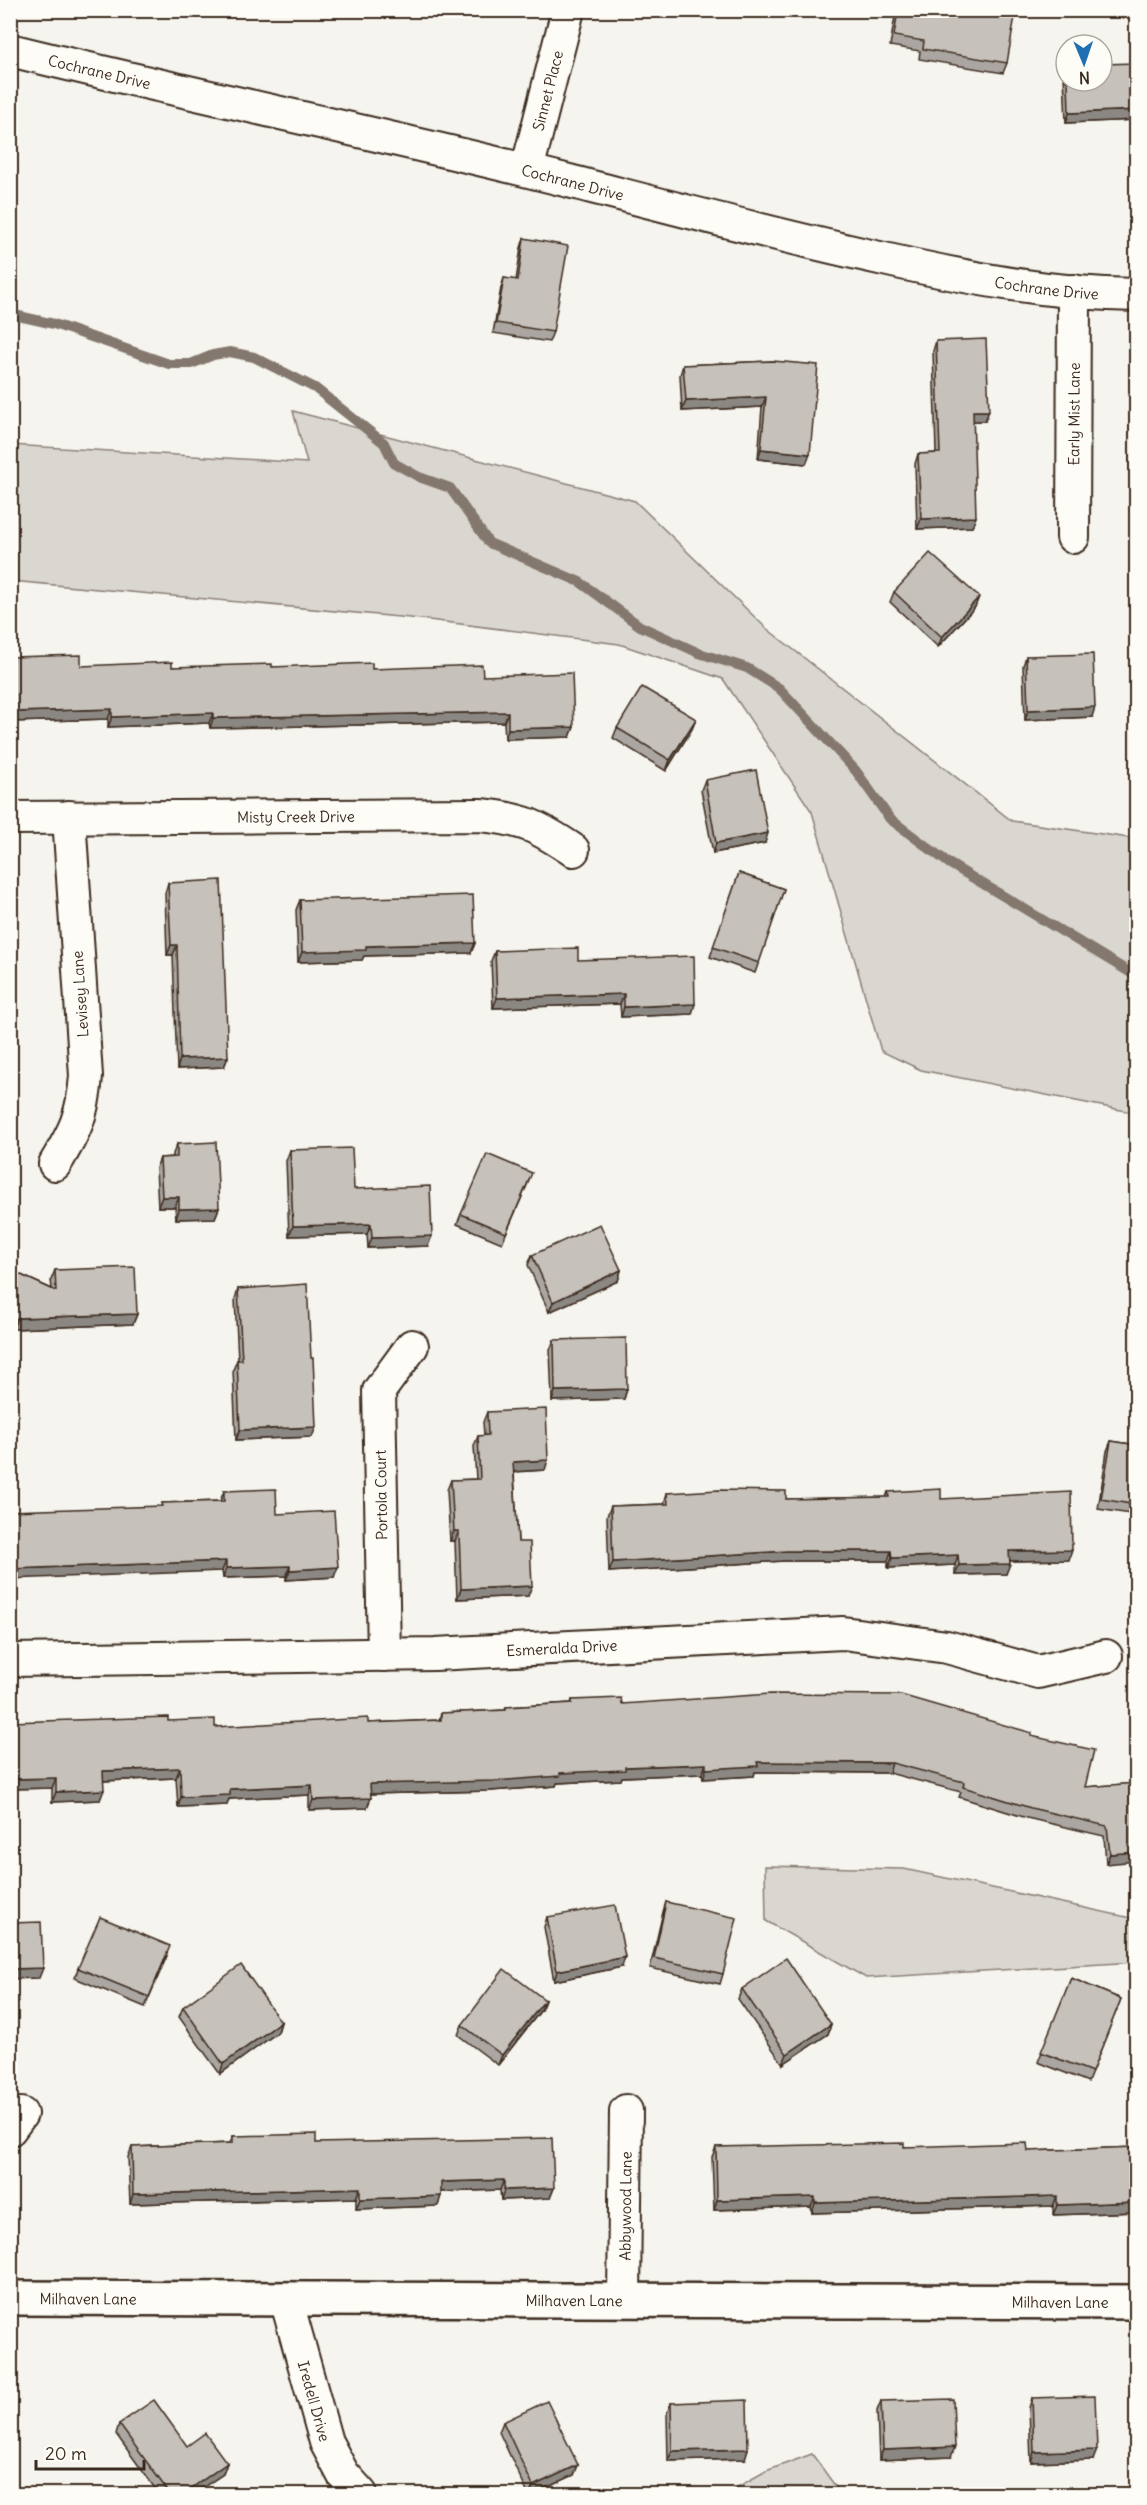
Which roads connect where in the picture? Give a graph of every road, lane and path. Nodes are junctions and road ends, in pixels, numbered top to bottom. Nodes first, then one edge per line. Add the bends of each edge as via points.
1 (568, 10) edge
2 (10, 50) edge
3 (527, 170) junction
4 (1074, 291) junction
5 (1137, 295) edge
6 (1073, 537) dead end
7 (69, 817) junction
8 (10, 818) edge
9 (573, 850) dead end
10 (55, 1164) dead end
11 (412, 1346) dead end
12 (384, 1655) junction
13 (1106, 1656) dead end
14 (10, 1660) edge
15 (626, 2111) dead end
16 (10, 2298) edge
17 (286, 2299) junction
18 (624, 2300) junction
19 (1137, 2302) edge
20 (362, 2494) edge

1 - 3 street, Sinnet Place
2 - 3 street, Cochrane Drive
3 - 4 street, Cochrane Drive via 916,266
4 - 5 street, Cochrane Drive
4 - 6 street, Early Mist Lane
7 - 8 street, Misty Creek Drive
7 - 9 street, Misty Creek Drive via 480,815 514,818 544,830
7 - 10 street, Levisey Lane via 86,1076 84,1108
11 - 12 street, Portola Court via 379,1391
12 - 13 street, Esmeralda Drive via 843,1633 947,1647 1038,1672
12 - 14 street, Esmeralda Drive
15 - 18 street, Abbywood Lane
16 - 17 street, Milhaven Lane
17 - 18 street, Milhaven Lane
17 - 20 street, Iredell Drive via 326,2442 343,2474
18 - 19 street, Milhaven Lane

